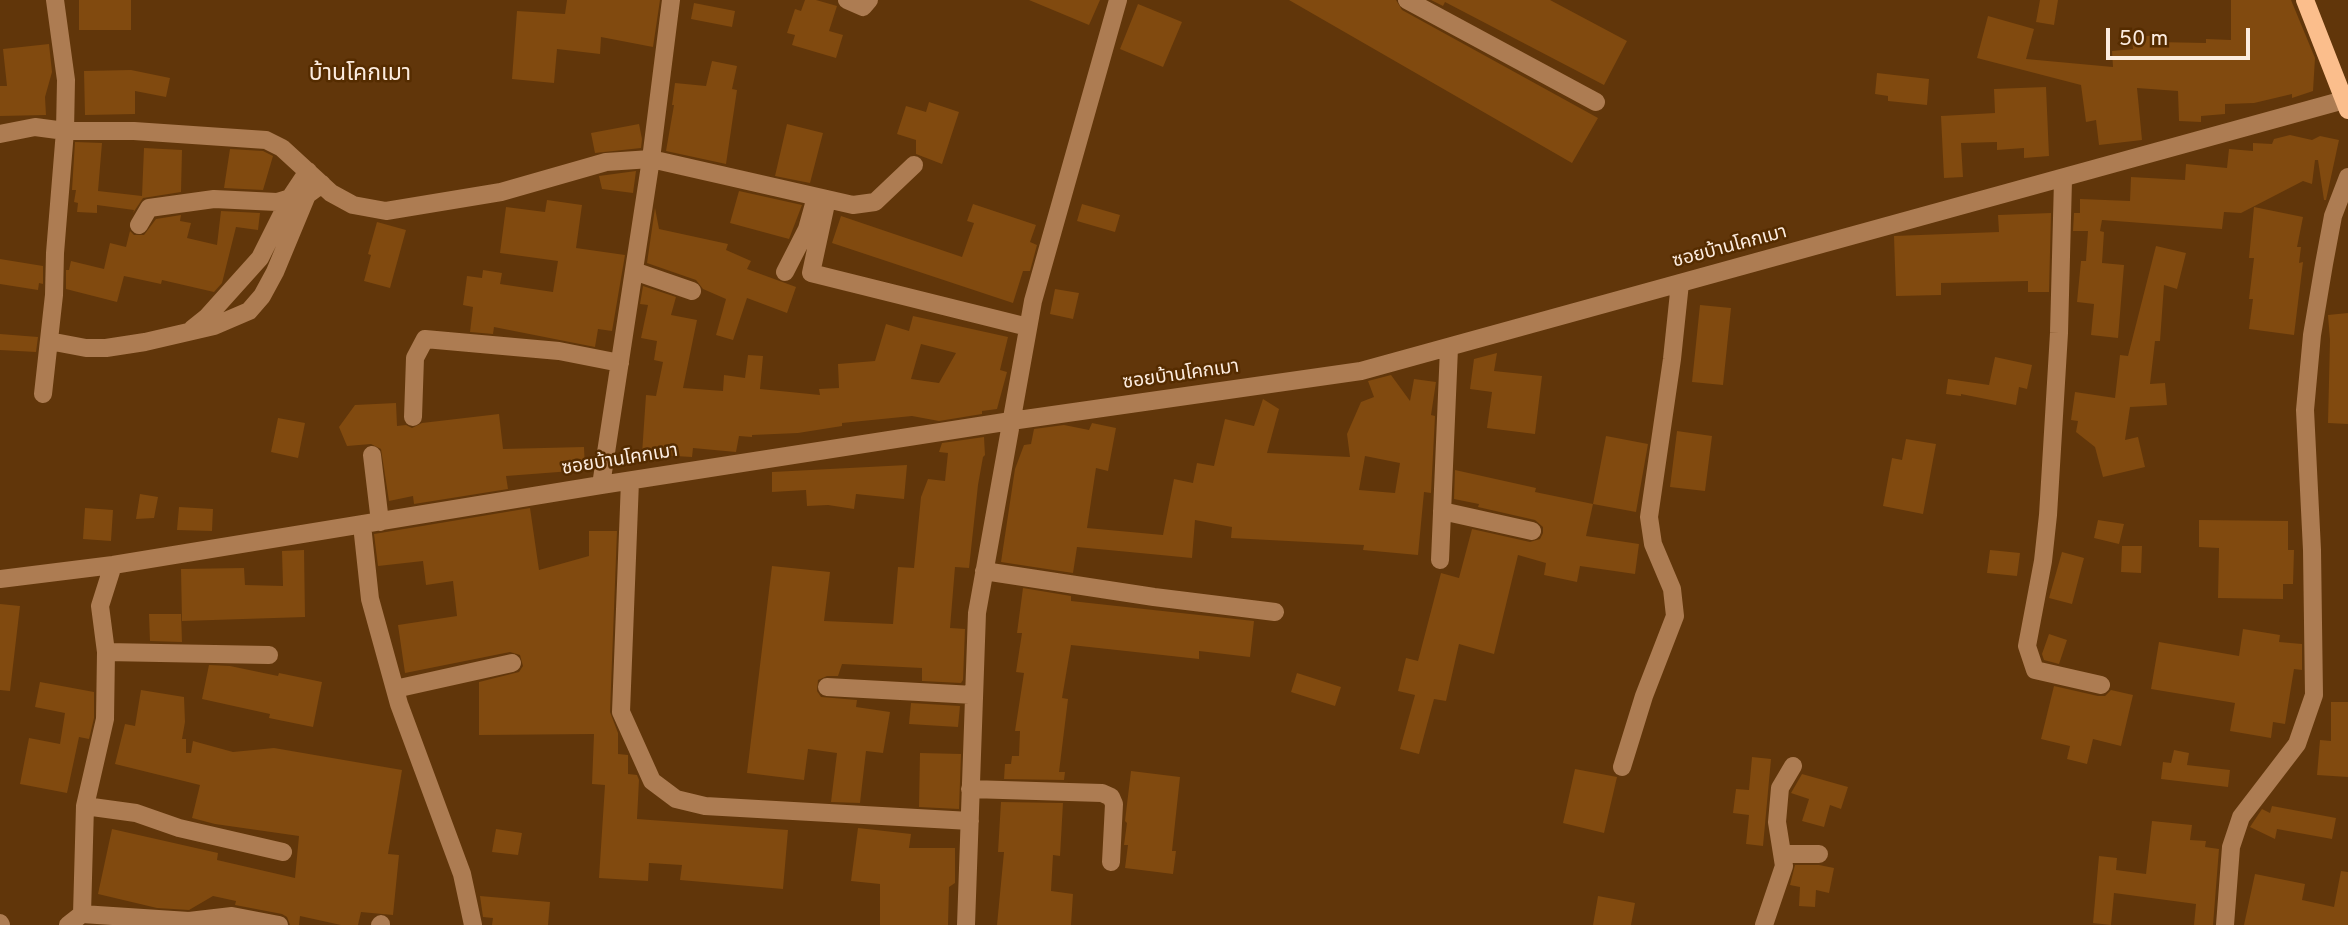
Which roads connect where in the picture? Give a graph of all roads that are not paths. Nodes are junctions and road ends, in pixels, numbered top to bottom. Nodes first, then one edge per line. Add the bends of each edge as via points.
1 (55, 0) edge
2 (671, 0) edge
3 (847, 0) edge
4 (869, 0) edge
5 (1118, 0) edge
6 (1407, 0) edge
7 (2305, 0) edge
8 (1596, 102) dead end
9 (2346, 105) edge
10 (65, 131) junction
11 (0, 134) edge
12 (651, 159) junction
13 (914, 165) dead end
14 (307, 171) junction
15 (2348, 177) edge
16 (2063, 180) junction
17 (322, 184) junction
18 (290, 198) junction
19 (821, 198) junction
20 (139, 225) dead end
21 (634, 271) junction
22 (785, 272) dead end
23 (1680, 283) junction
24 (692, 291) dead end
25 (1028, 327) junction
26 (186, 333) junction
27 (49, 341) junction
28 (1449, 348) junction
29 (620, 363) junction
30 (43, 394) dead end
31 (413, 417) dead end
32 (1011, 421) junction
33 (372, 455) dead end
34 (630, 481) junction
35 (601, 485) junction
36 (1442, 511) junction
37 (371, 523) junction
38 (1532, 531) dead end
39 (1440, 560) dead end
40 (113, 565) junction
41 (984, 571) junction
42 (0, 579) edge
43 (1275, 612) dead end
44 (106, 652) junction
45 (269, 655) dead end
46 (512, 663) dead end
47 (2101, 685) dead end
48 (827, 687) dead end
49 (395, 689) junction
50 (974, 695) junction
51 (1793, 766) dead end
52 (1622, 767) dead end
53 (970, 789) junction
54 (85, 806) junction
55 (970, 821) junction
56 (283, 852) dead end
57 (1782, 854) junction
58 (1819, 854) dead end
59 (1111, 862) dead end
60 (75, 920) edge
61 (177, 923) edge
62 (279, 925) edge
63 (473, 925) edge
64 (966, 925) edge
65 (1764, 925) edge
66 (2225, 925) edge

1 - 10 street via 66,80
2 - 12 street
3 - 4 street via 863,7
5 - 25 street
6 - 8 street
7 - 9 main road
9 - 16 street, ซอยบ้านโคกเมา
10 - 11 street via 35,127
10 - 14 street via 266,140
10 - 27 street
12 - 17 street via 606,162 501,192 386,211 353,205
12 - 19 street
12 - 21 street
13 - 19 street via 875,202 853,205
14 - 17 street
14 - 18 street
15 - 66 street via 2333,216 2324,264 2305,410 2314,695 2297,744 2241,817 2231,847
16 - 23 street, ซอยบ้านโคกเมา
16 - 47 street via 2048,515 2027,646 2035,670
17 - 26 street via 307,195 262,296 249,310
18 - 20 street via 277,202 214,199 149,208
18 - 26 street via 260,258 207,317
19 - 22 street
19 - 25 street via 811,273
21 - 24 street
21 - 29 street
23 - 28 street, ซอยบ้านโคกเมา
23 - 52 street via 1649,517 1653,544 1672,589 1675,616
25 - 32 street
26 - 27 street via 106,348
27 - 30 street
28 - 32 street, ซอยบ้านโคกเมา via 1361,372
28 - 36 street
29 - 31 street via 559,351 425,339 415,358
29 - 35 street
32 - 34 street, ซอยบ้านโคกเมา
32 - 41 street
33 - 37 street
34 - 35 street, ซอยบ้านโคกเมา
34 - 55 street via 621,712 652,781 676,799 705,806
35 - 37 street, ซอยบ้านโคกเมา
36 - 38 street
36 - 39 street
37 - 40 street, ซอยบ้านโคกเมา
37 - 49 street via 370,599
40 - 42 street, ซอยบ้านโคกเมา
40 - 44 street via 100,606
41 - 43 street
41 - 50 street via 977,613
44 - 45 street
44 - 54 street via 105,719
46 - 49 street
48 - 50 street
49 - 63 street via 462,874
50 - 53 street
51 - 57 street via 1780,788 1777,822
53 - 55 street
53 - 59 street via 1111,797
54 - 56 street via 136,813
54 - 60 street
55 - 64 street
57 - 58 street
57 - 65 street via 1784,866
60 - 61 street
61 - 62 street via 232,916

